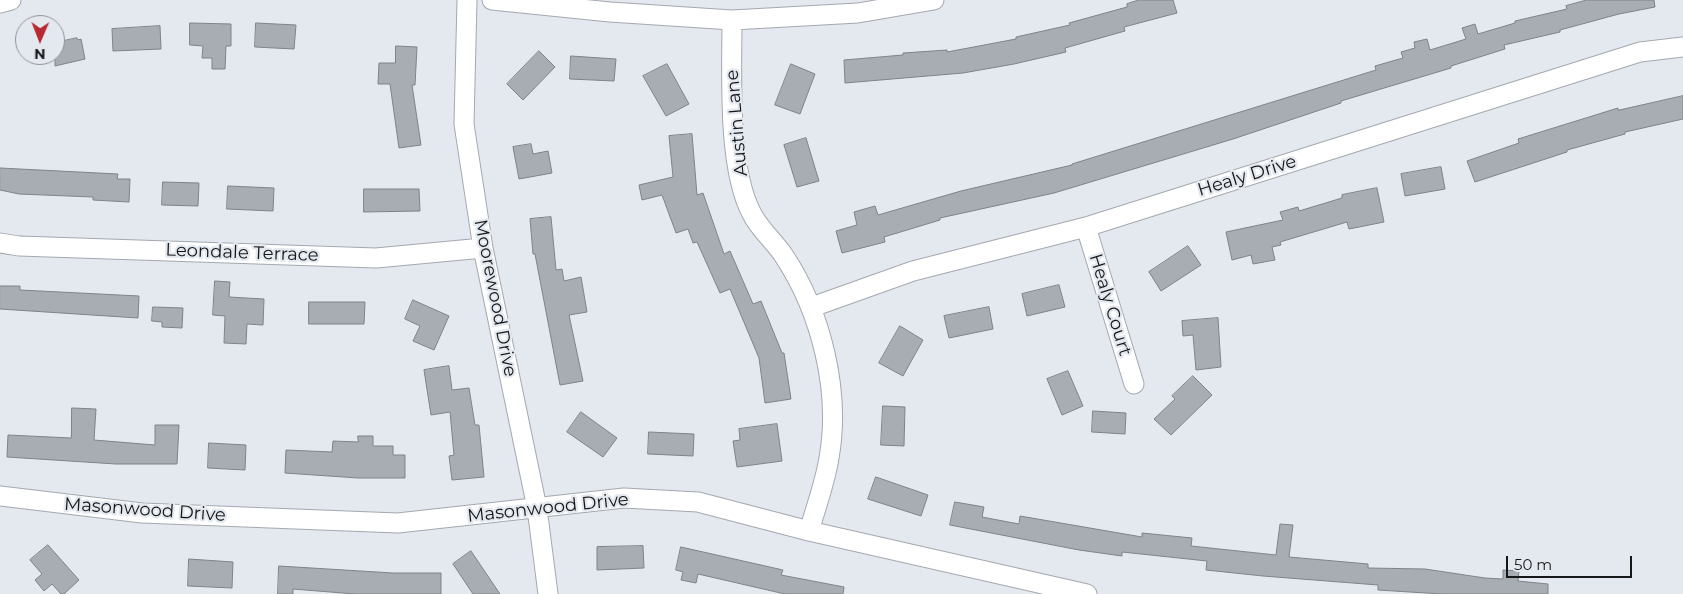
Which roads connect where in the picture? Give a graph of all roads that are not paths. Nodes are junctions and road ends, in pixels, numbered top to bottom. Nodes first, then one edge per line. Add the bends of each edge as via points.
1 (11, 0) edge
2 (467, 0) edge
3 (492, 0) edge
4 (934, 0) edge
5 (0, 3) edge
6 (732, 20) junction
7 (1683, 47) edge
8 (1086, 227) junction
9 (0, 243) edge
10 (483, 248) junction
11 (812, 307) junction
12 (1134, 384) dead end
13 (0, 496) edge
14 (538, 508) junction
15 (809, 531) junction
16 (548, 594) edge
17 (1087, 594) edge

1 - 5 street
2 - 10 street, Moorewood Drive via 464,124
3 - 6 street
4 - 6 street via 858,13
6 - 11 street, Austin Lane via 733,115 738,173 752,214 784,256
7 - 8 street, Healy Drive via 1640,52
8 - 11 street, Healy Drive via 912,271
8 - 12 street, Healy Court
9 - 10 street, Leondale Terrace via 376,258
10 - 14 street, Moorewood Drive
11 - 15 street, Austin Lane via 833,392 829,458
13 - 14 street, Masonwood Drive via 142,513 398,523
14 - 15 street, Masonwood Drive via 624,498 698,502
14 - 16 street, Moorewood Drive
15 - 17 street, Masonwood Drive

